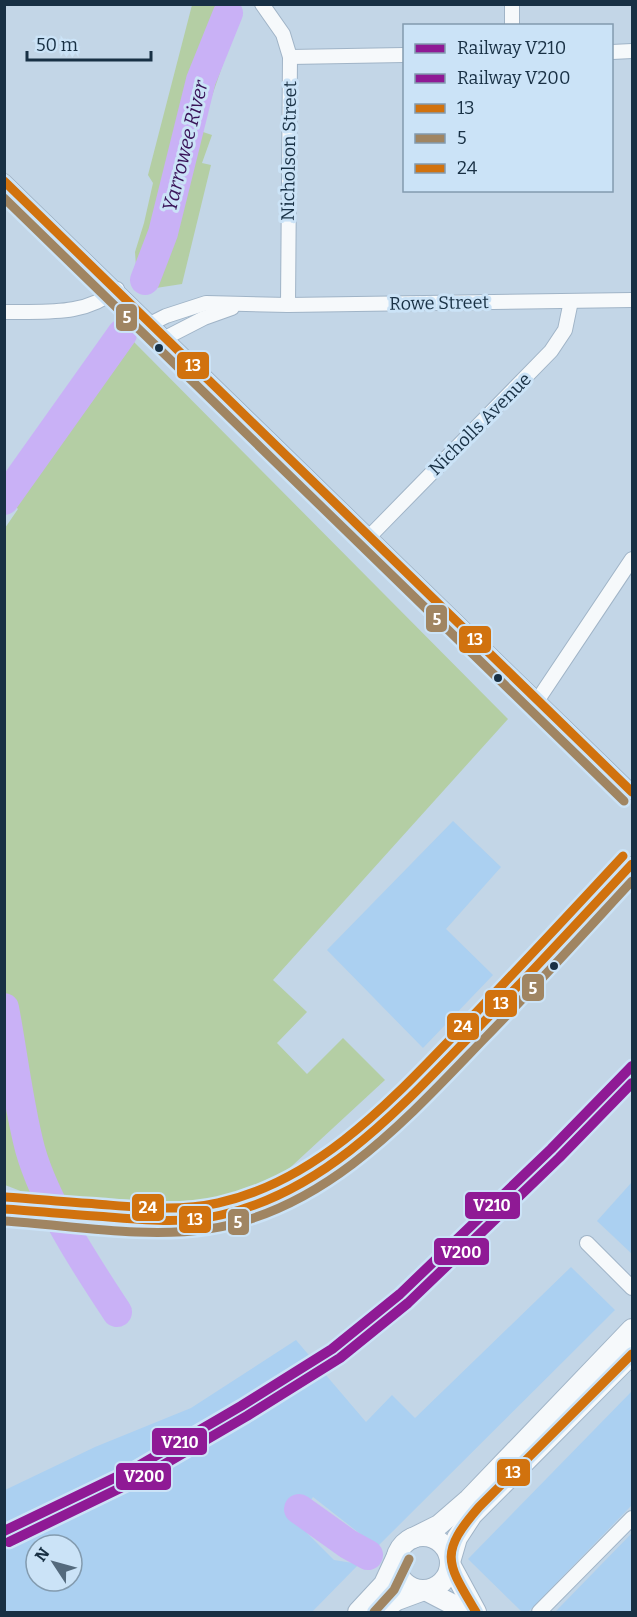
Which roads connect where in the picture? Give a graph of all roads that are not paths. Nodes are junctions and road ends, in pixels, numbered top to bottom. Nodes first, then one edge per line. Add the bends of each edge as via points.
1 (262, 4) edge
2 (512, 4) edge
3 (512, 24) edge
4 (633, 51) edge
5 (613, 52) edge
6 (403, 55) edge
7 (290, 57) junction
8 (4, 181) edge
9 (122, 294) junction
10 (633, 300) edge
11 (571, 301) junction
12 (288, 305) junction
13 (246, 306) junction
14 (4, 312) edge
15 (148, 319) junction
16 (166, 337) junction
17 (370, 536) junction
18 (633, 559) edge
19 (537, 700) junction
20 (633, 792) edge
21 (633, 864) edge
22 (4, 1209) edge
23 (587, 1243) dead end
24 (633, 1288) edge
25 (633, 1329) edge
26 (633, 1354) edge
27 (633, 1518) edge
28 (413, 1538) junction
29 (398, 1554) junction
30 (450, 1563) junction
31 (425, 1590) junction
32 (358, 1612) edge
33 (379, 1612) edge
34 (462, 1612) edge
35 (476, 1612) edge
36 (539, 1612) edge

1 - 7 street, Nicholson Street via 283,34
2 - 3 street
4 - 5 street
6 - 7 street
7 - 12 street, Nicholson Street
8 - 9 street
9 - 14 street via 85,307
9 - 15 street
10 - 11 street, Rowe Street
11 - 12 street, Rowe Street
11 - 17 street, Nicholls Avenue via 565,330 551,351
12 - 13 street, Rowe Street
13 - 15 street, Rowe Street via 201,304
13 - 16 street, Rowe Street via 216,313
15 - 16 street
16 - 17 street
17 - 19 street
18 - 19 street
19 - 20 street
21 - 22 street via 424,1084 349,1151 310,1179 259,1205 196,1219 162,1221
23 - 24 street
25 - 28 main road via 469,1499 440,1526
26 - 30 main road via 472,1515 457,1538
27 - 36 street
28 - 29 main road
28 - 30 main road via 438,1540
29 - 31 main road via 396,1567 401,1580 411,1588
29 - 32 main road via 384,1584
30 - 31 main road via 440,1585
30 - 35 main road
31 - 33 main road
31 - 34 main road

